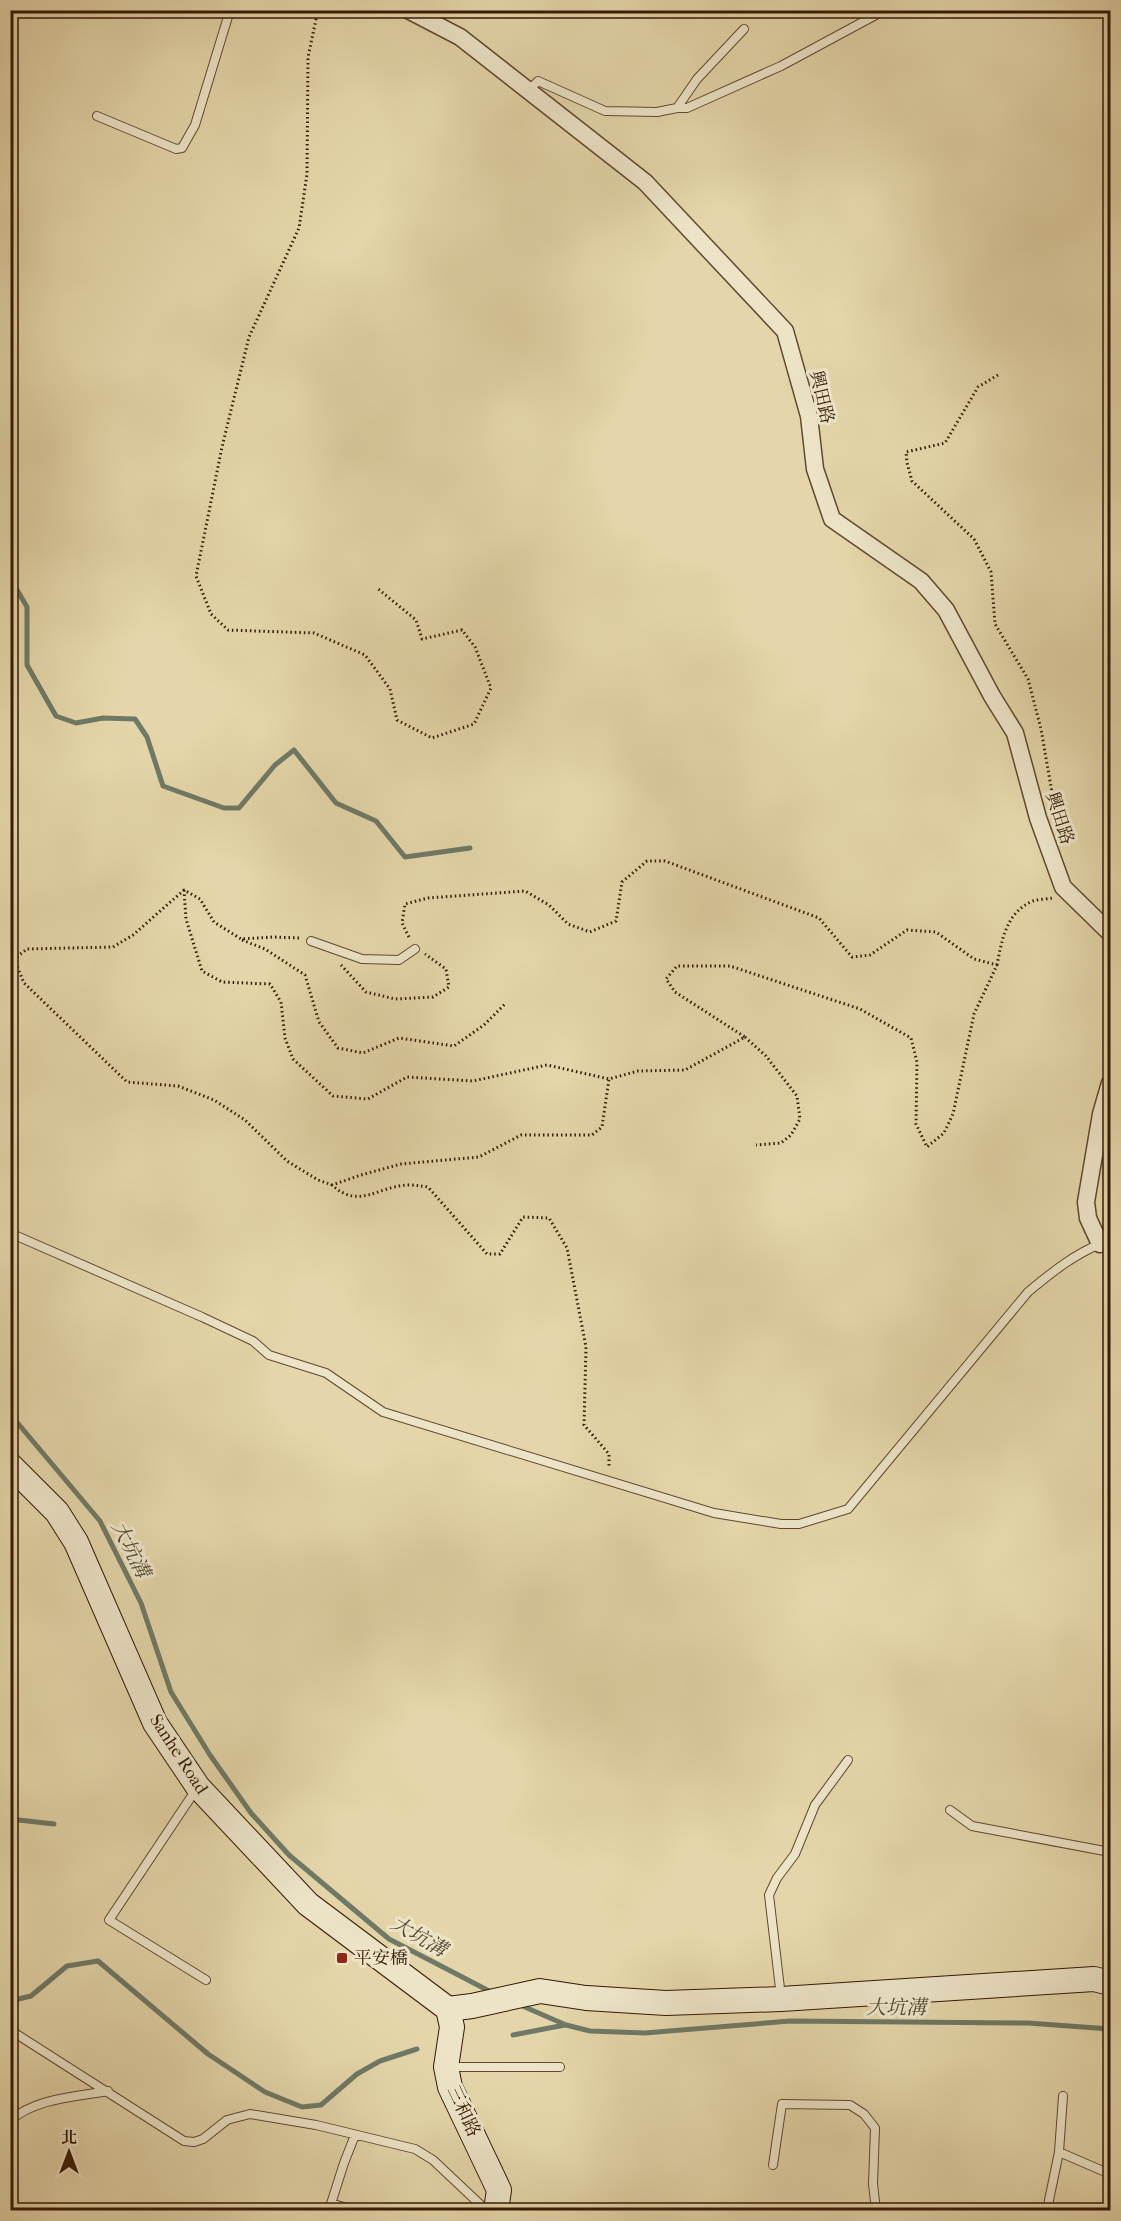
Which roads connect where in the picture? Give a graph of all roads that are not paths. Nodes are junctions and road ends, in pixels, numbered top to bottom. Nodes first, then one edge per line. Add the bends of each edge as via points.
1 (230, 10) edge
2 (408, 10) edge
3 (885, 10) edge
4 (744, 29) dead end
5 (528, 91) junction
6 (677, 108) junction
7 (97, 116) dead end
8 (1110, 933) edge
9 (311, 941) road end
10 (415, 949) road end
11 (1110, 1083) edge
12 (10, 1233) edge
13 (1105, 1242) edge
14 (10, 1465) edge
15 (848, 1760) dead end
16 (198, 1787) junction
17 (950, 1810) dead end
18 (1110, 1852) edge
19 (206, 1980) dead end
20 (1110, 1983) edge
21 (781, 1999) junction
22 (460, 2007) junction
23 (10, 2030) edge
24 (446, 2067) junction
25 (560, 2067) dead end
26 (108, 2091) junction
27 (1063, 2096) dead end
28 (10, 2121) edge
29 (356, 2135) junction
30 (1059, 2152) junction
31 (773, 2165) dead end
32 (1110, 2174) edge
33 (330, 2207) edge
34 (352, 2211) edge
35 (486, 2211) edge
36 (496, 2211) edge
37 (876, 2211) edge
38 (1047, 2211) edge

1 - 7 lane via 195,125 182,148 176,149
2 - 5 street, 興田路 via 460,37
3 - 6 lane via 781,66 687,108
4 - 6 lane via 697,79
5 - 6 lane via 538,81 605,111 657,112
5 - 8 street, 興田路 via 645,182 785,331 809,416 815,469 832,519 921,582 946,610 1015,733 1038,818 1063,887
9 - 10 lane via 362,959 399,960
11 - 13 street via 1086,1202 1088,1218
12 - 13 lane via 253,1341 269,1355 326,1373 383,1412 714,1513 781,1524 799,1524 848,1509 1028,1292 1055,1269
14 - 16 main road, Sanhe Road via 57,1512 76,1542 155,1723
15 - 21 lane via 815,1805 795,1854 769,1895
16 - 19 lane via 109,1920
16 - 22 main road, Sanhe Road via 308,1904
17 - 18 lane via 972,1826
20 - 21 main road via 1094,1979
21 - 22 main road via 666,2003 540,1991
22 - 24 main road, 三和路 via 452,2026
23 - 26 lane
24 - 25 lane
24 - 36 main road, 三和路 via 454,2097 499,2190
26 - 28 lane via 43,2103
26 - 29 lane via 184,2142 203,2139 227,2120 250,2114
27 - 30 lane
29 - 33 lane
29 - 35 lane via 414,2149 433,2160
30 - 32 lane
30 - 38 lane
31 - 37 lane via 782,2104 850,2105 875,2128
33 - 34 lane

